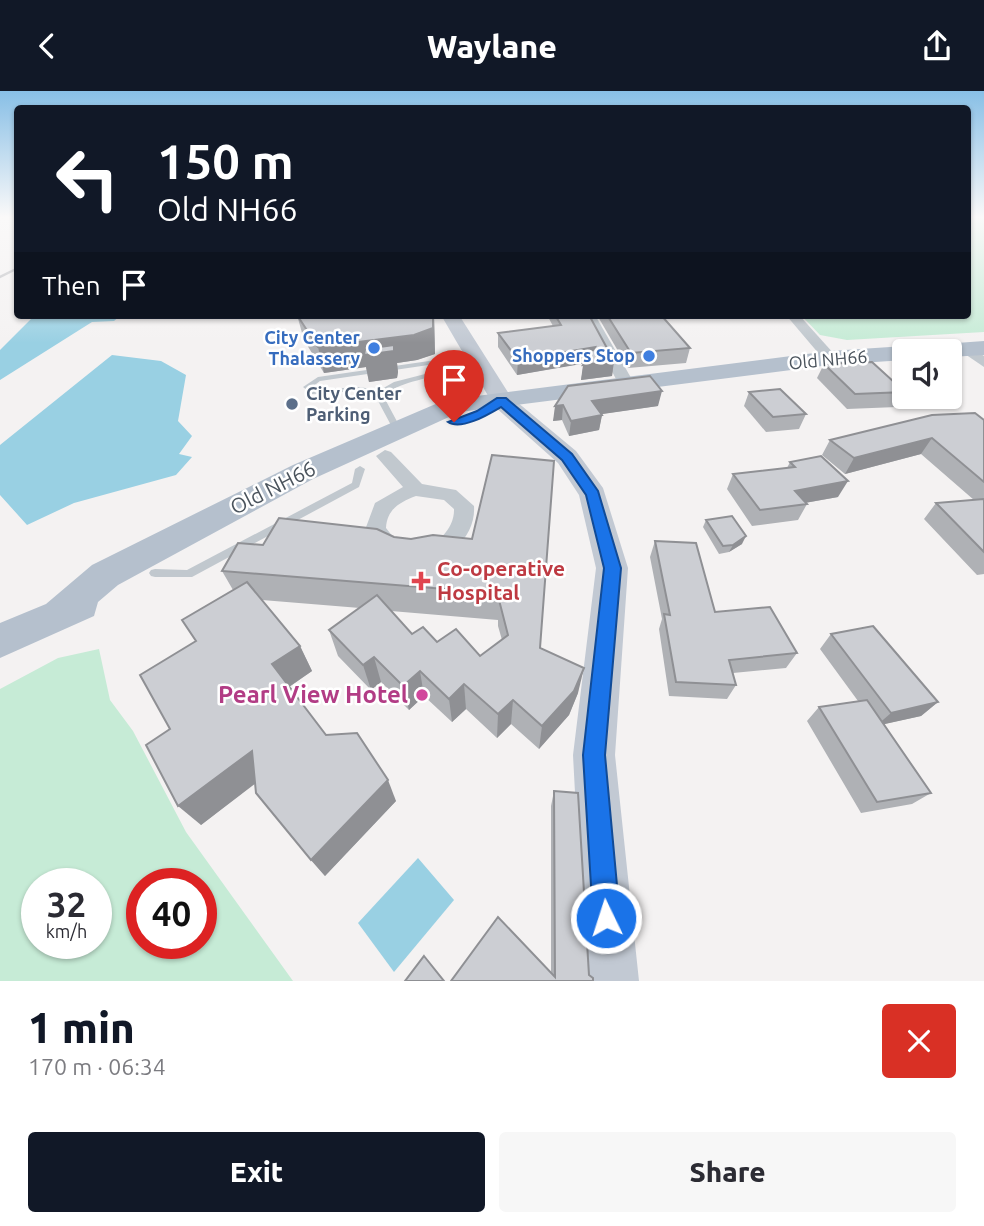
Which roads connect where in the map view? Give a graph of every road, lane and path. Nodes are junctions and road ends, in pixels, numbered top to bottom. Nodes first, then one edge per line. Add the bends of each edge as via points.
1 (452, 319) edge
2 (591, 319) edge
3 (796, 319) edge
4 (892, 354) edge
5 (830, 358) junction
6 (626, 383) junction
7 (381, 393) junction
8 (502, 401) junction
9 (380, 451) junction
10 (416, 490) dead end
11 (60, 613) junction
12 (0, 641) edge
13 (612, 981) edge

1 - 8 street
2 - 6 street
3 - 5 street
4 - 5 main road, Old NH66
5 - 6 main road, Old NH66
6 - 8 main road, Old NH66
7 - 7 lane via 392,384 448,367 443,361 318,379 308,390
7 - 9 lane
8 - 9 main road, Old NH66 via 481,414
8 - 13 street via 567,457 593,494 612,568 594,755
9 - 10 street
9 - 11 main road, Old NH66 via 122,590
9 - 11 main road, Old NH66 via 303,472 106,575
11 - 12 main road, Old NH66

